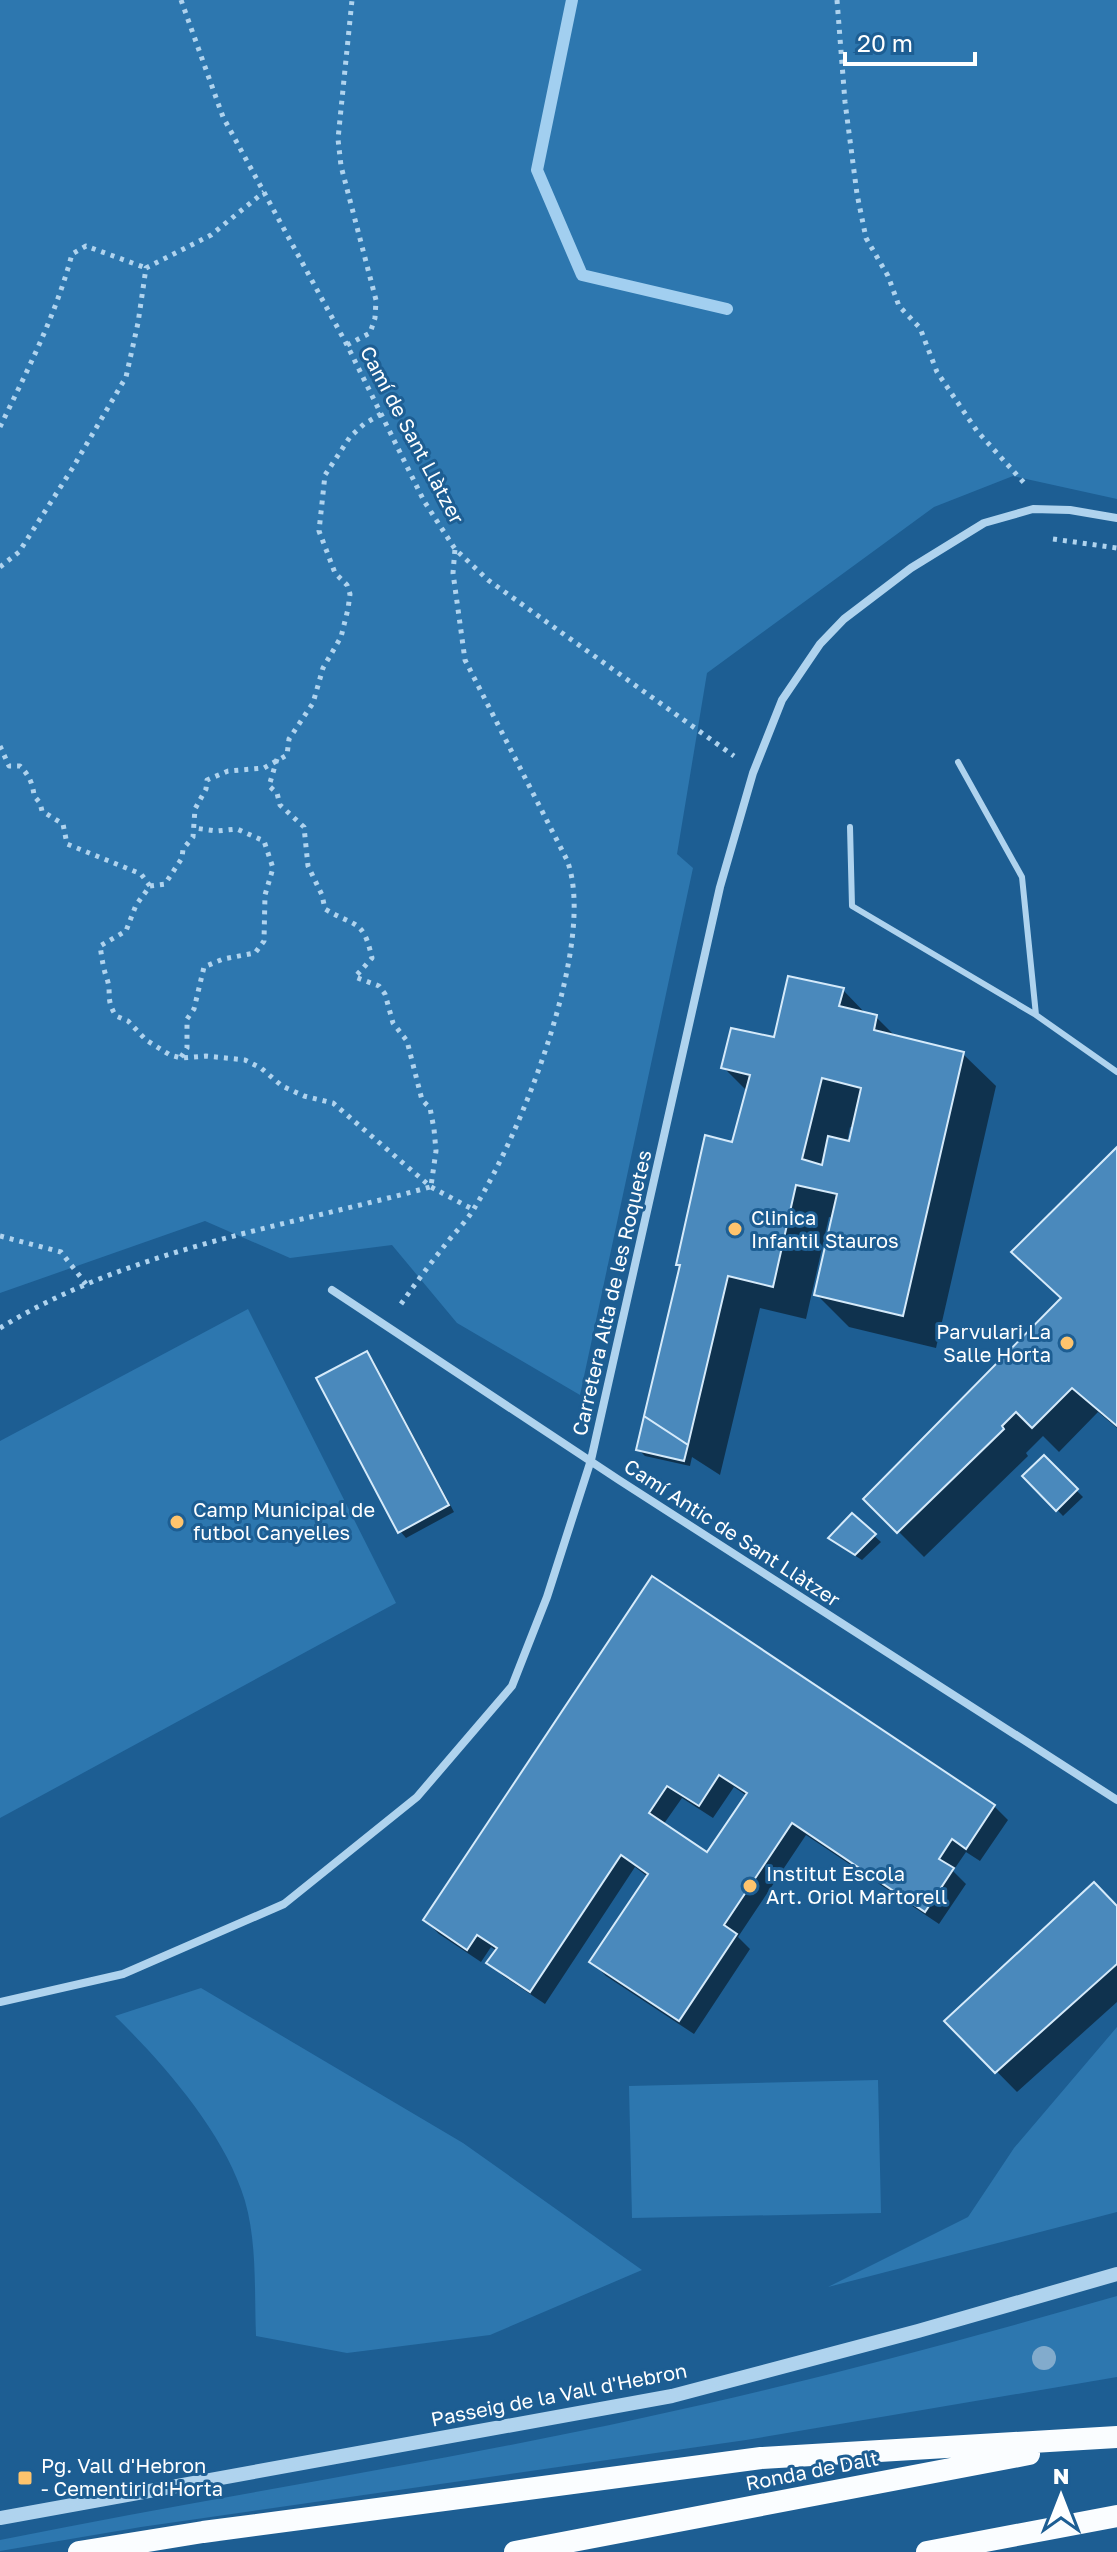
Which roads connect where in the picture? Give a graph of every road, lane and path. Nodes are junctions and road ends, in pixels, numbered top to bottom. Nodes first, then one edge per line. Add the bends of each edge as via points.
1 (181, 0) edge
2 (352, 0) edge
3 (837, 0) edge
4 (264, 192) junction
5 (146, 268) junction
6 (347, 345) junction
7 (381, 414) junction
8 (0, 427) edge
9 (1033, 509) junction
10 (1117, 518) edge
11 (1117, 548) edge
12 (455, 549) junction
13 (0, 567) edge
14 (0, 746) edge
15 (277, 759) junction
16 (958, 762) dead end
17 (753, 773) junction
18 (850, 827) dead end
19 (194, 828) junction
20 (150, 886) junction
21 (1036, 1015) junction
22 (181, 1058) junction
23 (1117, 1072) edge
24 (431, 1187) junction
25 (474, 1210) junction
26 (0, 1236) edge
27 (86, 1284) junction
28 (332, 1290) dead end
29 (386, 1324) junction
30 (0, 1328) edge
31 (591, 1460) junction
32 (1117, 1800) edge
33 (0, 2002) edge
34 (1117, 2274) edge
35 (1117, 2437) edge
36 (1117, 2516) edge
37 (0, 2518) edge
38 (1070, 2525) junction
39 (79, 2552) edge
40 (515, 2552) edge
41 (927, 2552) edge
42 (990, 2552) edge

1 - 4 path, Camí de Sant Llàtzer via 223,117
2 - 6 path via 338,139 376,300 370,333
3 - 9 path via 845,102 866,238 899,306 920,328 937,372 977,431 1028,487
4 - 5 path via 211,235
4 - 6 path, Camí de Sant Llàtzer
5 - 8 path via 86,246 72,254 51,316
5 - 13 path via 126,377 19,552
6 - 7 path, Camí de Sant Llàtzer
7 - 12 path, Camí de Sant Llàtzer via 424,501
7 - 15 path via 350,437 325,475 319,531 335,573 347,585 348,609 313,703 289,739 287,755
9 - 10 street, Carretera Alta de les Roquetes
9 - 11 path via 1037,536
9 - 17 street, Carretera Alta de les Roquetes via 984,523 953,541 844,619 788,691
12 - 17 path, Camí de Sant Llàtzer via 488,580
12 - 25 path via 453,573 465,660 567,860 576,894 573,938 542,1061
14 - 20 path via 9,766 24,770 42,811 63,824 67,844 141,874
15 - 19 path via 264,768 228,771 207,780 195,809
15 - 24 path via 269,786 304,827 308,866 325,909 366,933 372,958 355,977 379,986 393,1023 407,1041 434,1129
16 - 21 lane via 1022,877
17 - 31 street, Carretera Alta de les Roquetes via 720,887
18 - 21 lane via 852,906
19 - 20 path via 169,879
19 - 22 path via 237,829 264,841 273,868 265,895 264,941 255,953 204,967
20 - 22 path via 126,931 100,946 109,981 107,996 116,1016
21 - 23 lane
22 - 24 path via 245,1060 282,1086 333,1103
24 - 25 path
24 - 27 path via 171,1252
25 - 29 path
26 - 27 path via 61,1252
27 - 30 path
28 - 29 street, Camí Antic de Sant Llàtzer
29 - 31 street, Camí Antic de Sant Llàtzer
31 - 32 street, Camí Antic de Sant Llàtzer
31 - 33 street, Carretera Alta de les Roquetes via 512,1686 417,1797 284,1904 123,1974
34 - 37 street, Passeig de la Vall d'Hebron via 672,2396
35 - 39 highway via 761,2458
35 - 40 highway, Ronda de Dalt
36 - 38 highway
38 - 41 highway
38 - 42 highway

